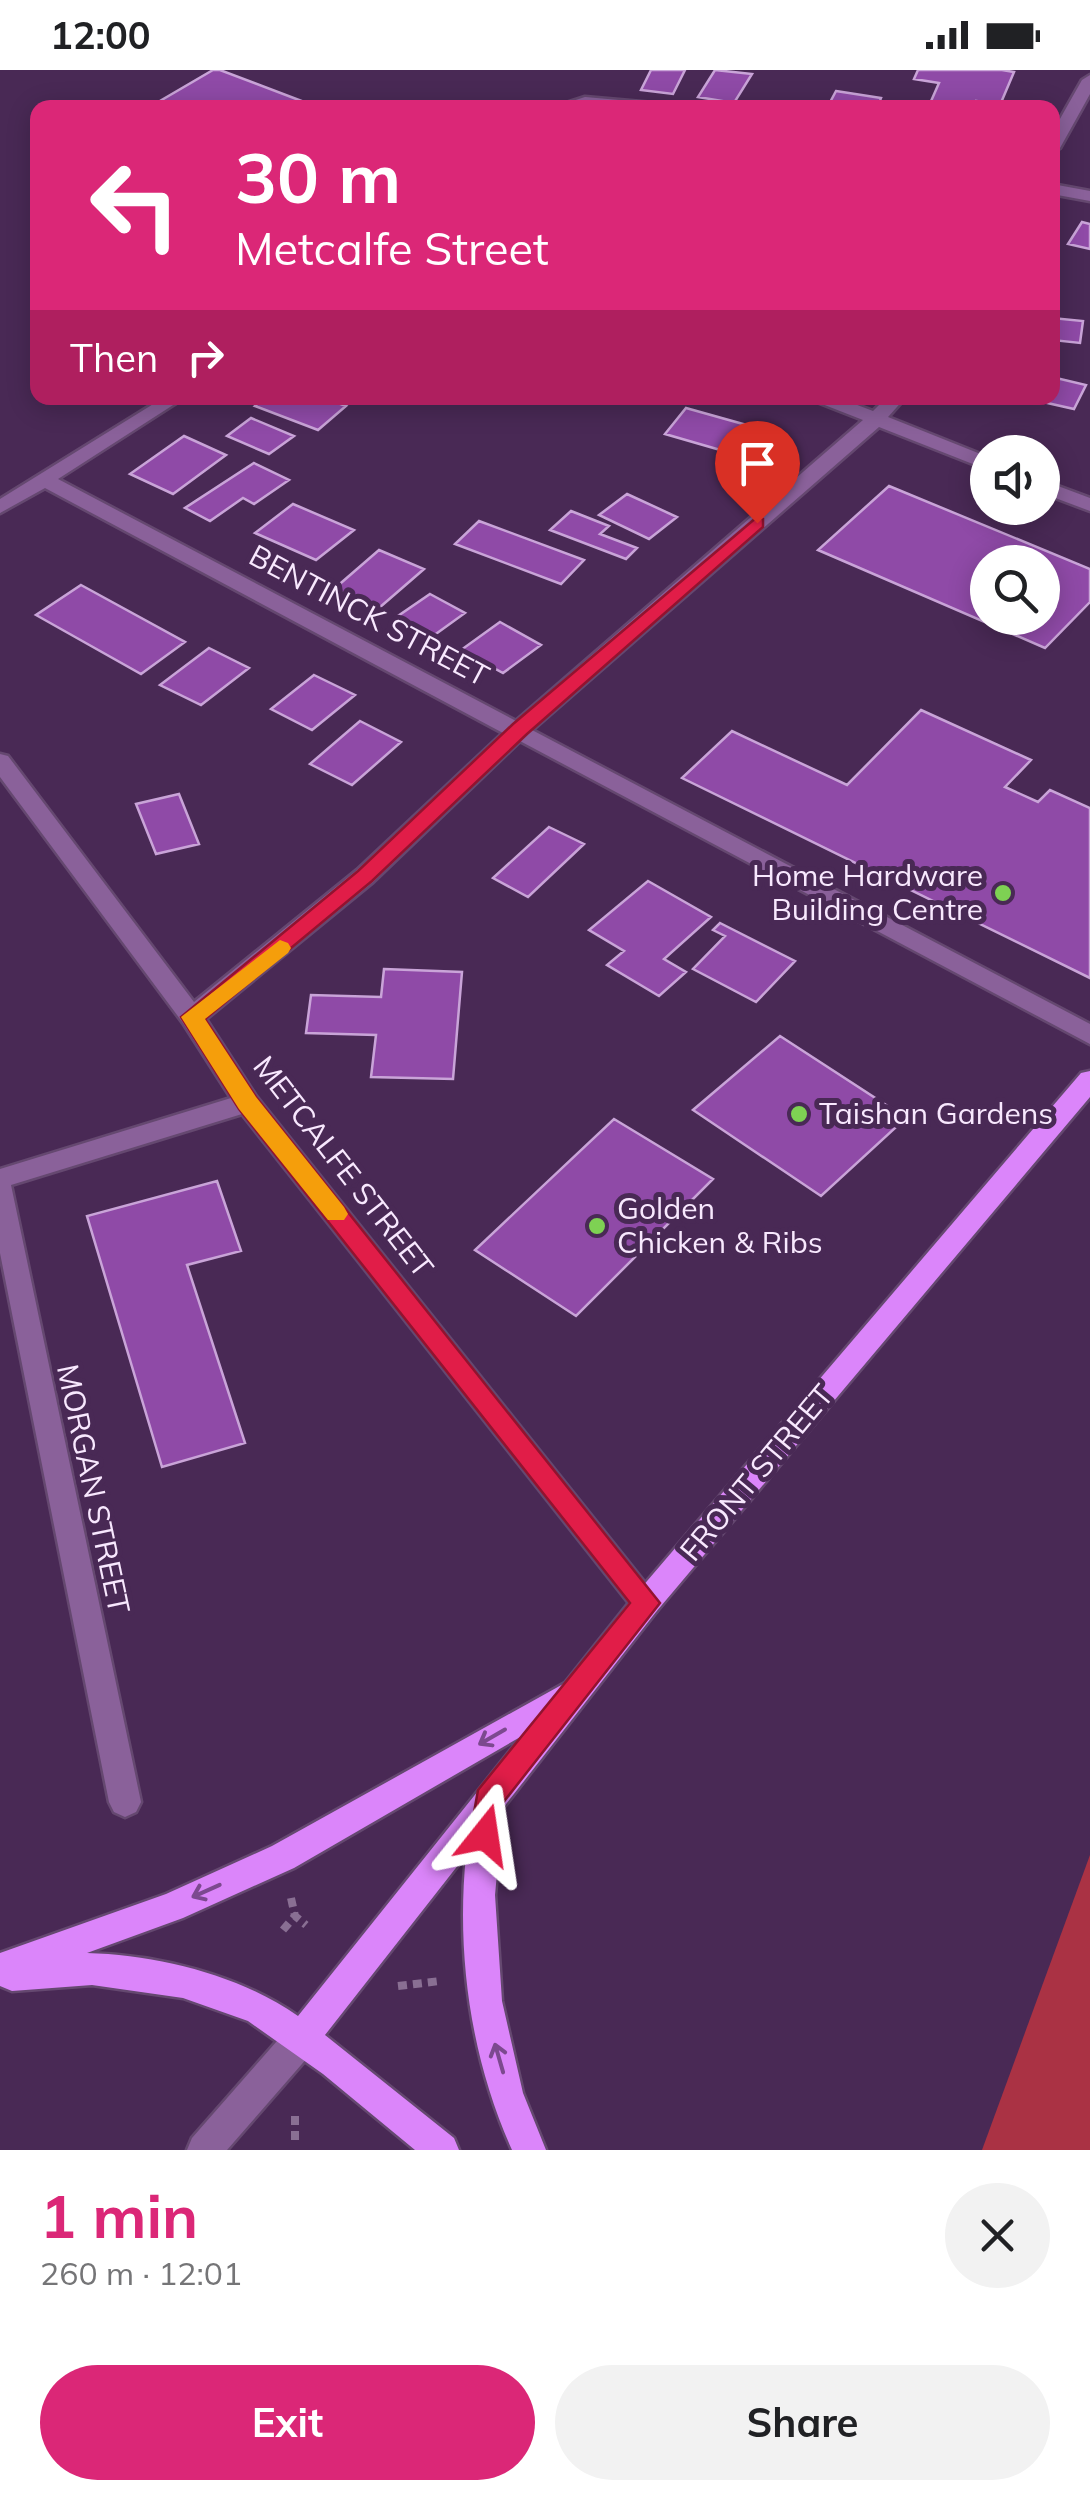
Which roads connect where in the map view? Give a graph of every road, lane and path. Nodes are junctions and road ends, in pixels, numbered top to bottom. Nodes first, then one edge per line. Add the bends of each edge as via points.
1 (1090, 80) edge
2 (1060, 134) edge
3 (1060, 190) edge
4 (1090, 196) edge
5 (163, 405) edge
6 (841, 405) edge
7 (890, 405) edge
8 (876, 420) junction
9 (970, 457) edge
10 (43, 479) junction
11 (1060, 493) edge
12 (1090, 505) edge
13 (0, 507) edge
14 (520, 729) junction
15 (0, 762) edge
16 (192, 1017) junction
17 (1090, 1035) edge
18 (1090, 1080) edge
19 (248, 1103) junction
20 (0, 1179) edge
21 (0, 1188) edge
22 (646, 1603) junction
23 (577, 1689) junction
24 (488, 1800) junction
25 (126, 1802) dead end
26 (306, 1925) dead end
27 (283, 1930) dead end
28 (0, 1972) edge
29 (455, 1979) dead end
30 (392, 1986) dead end
31 (303, 2037) junction
32 (296, 2114) dead end
33 (295, 2144) dead end
34 (204, 2150) edge
35 (442, 2150) edge
36 (529, 2150) edge

1 - 2 street
3 - 4 street
5 - 10 street
6 - 8 street
7 - 8 street
8 - 9 street
8 - 14 street
10 - 13 street
10 - 14 street, BENTINCK STREET
11 - 12 street
14 - 16 street via 365,876
14 - 17 street, BENTINCK STREET
15 - 16 street, METCALFE STREET
16 - 19 street, METCALFE STREET
18 - 22 main road, FRONT STREET
19 - 20 street
19 - 22 street, METCALFE STREET
21 - 25 street, MORGAN STREET
22 - 23 main road, FRONT STREET
23 - 24 main road, FRONT STREET
23 -> 28 main road via 283,1857
24 - 31 main road, FRONT STREET
36 -> 24 main road via 488,2020 479,1906
26 - 27 path via 294,1916
28 - 31 main road via 92,1969 183,1982 258,2008
29 - 30 path
31 - 34 street, FRONT STREET
31 - 35 main road
32 - 33 path

